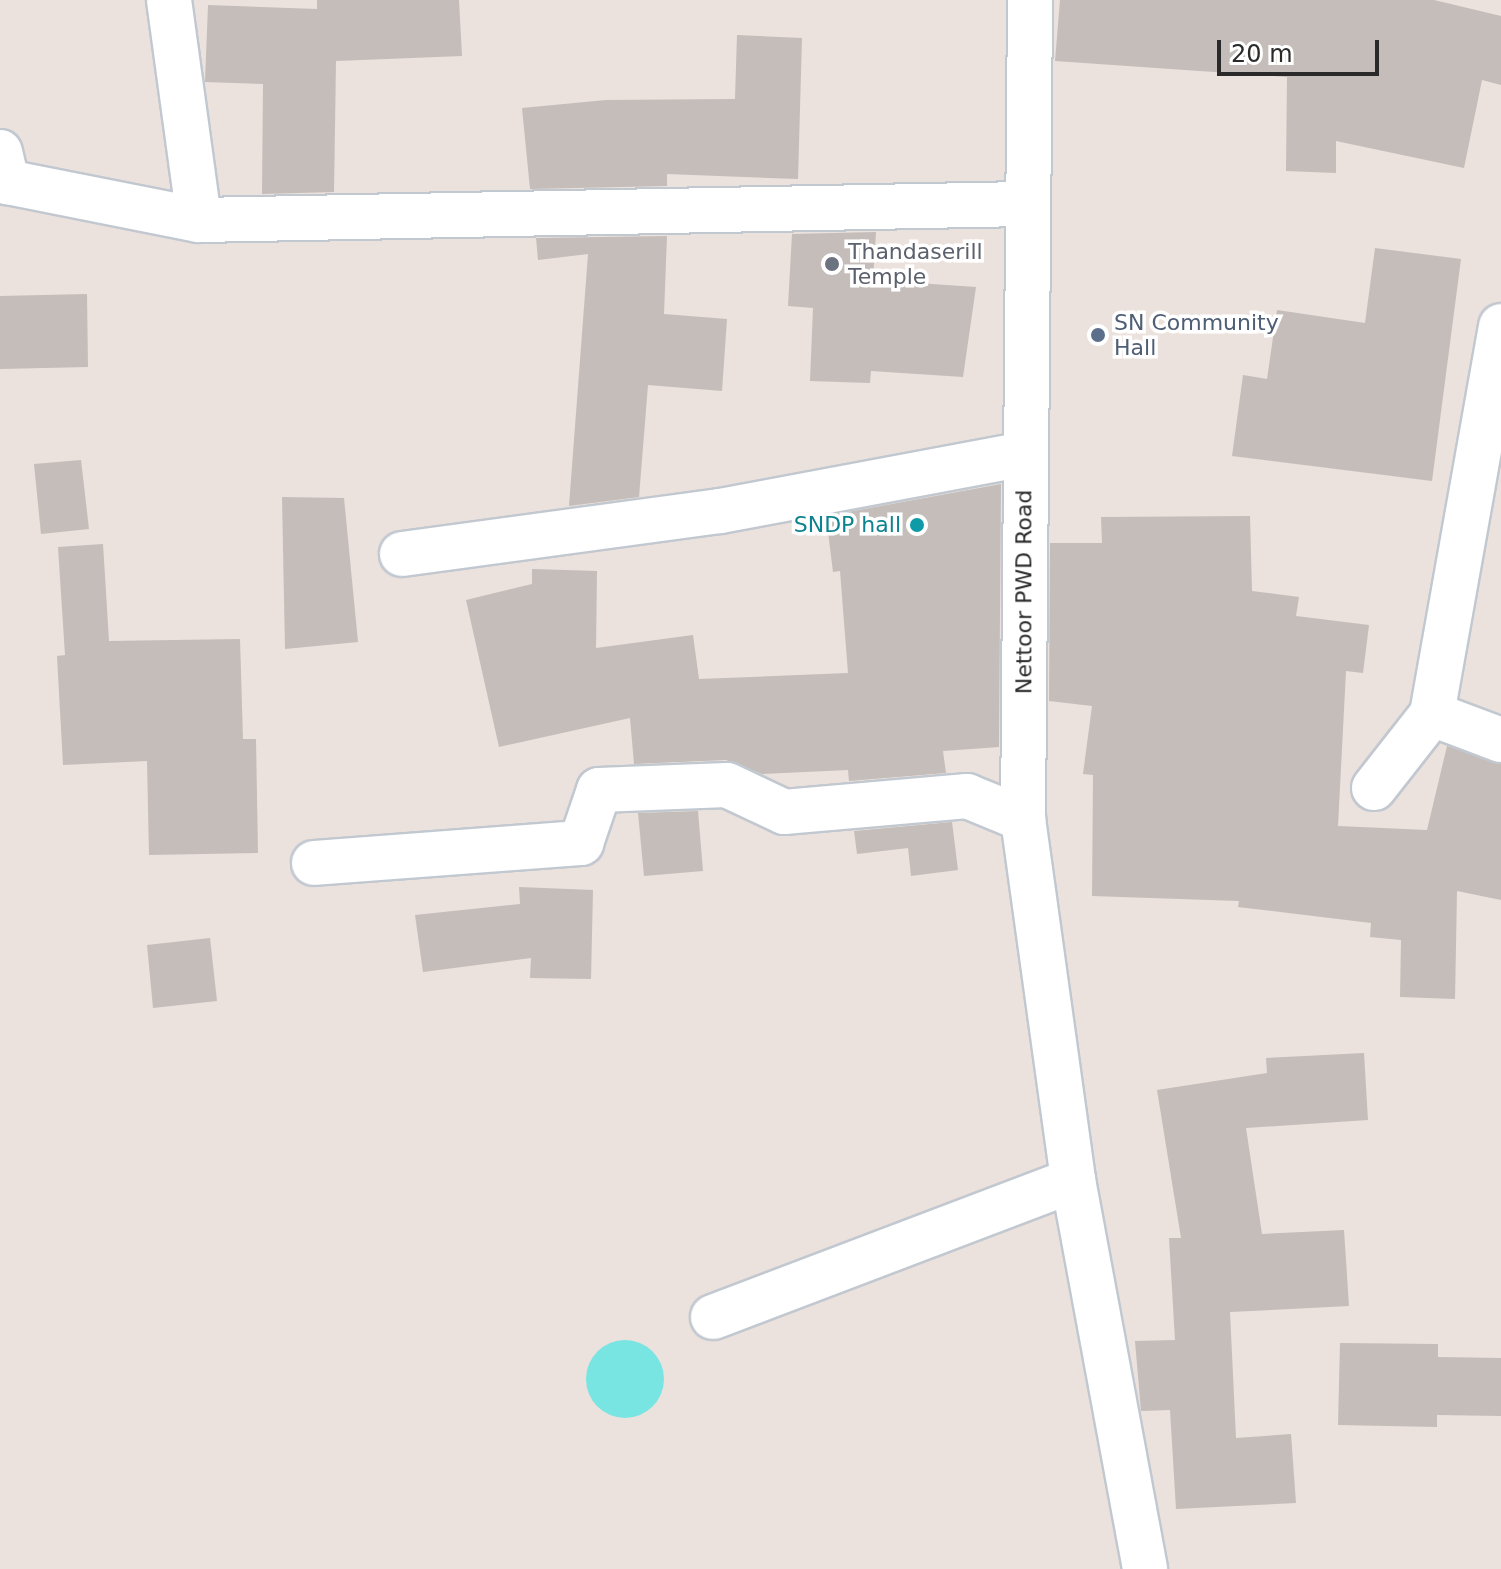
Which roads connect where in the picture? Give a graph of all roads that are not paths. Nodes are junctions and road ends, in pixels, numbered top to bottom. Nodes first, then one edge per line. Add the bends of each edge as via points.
1 (169, 0) edge
2 (1030, 0) edge
3 (0, 152) edge
4 (1027, 204) junction
5 (199, 220) junction
6 (1501, 326) edge
7 (1024, 454) junction
8 (402, 554) dead end
9 (1432, 714) junction
10 (1501, 740) edge
11 (1374, 788) dead end
12 (1023, 819) junction
13 (314, 863) dead end
14 (1073, 1180) junction
15 (713, 1317) dead end
16 (1145, 1569) edge

1 - 5 street
2 - 4 street, Nettoor PWD Road
3 - 5 street via 7,182
4 - 5 street
4 - 7 street, Nettoor PWD Road
6 - 9 street
7 - 8 street via 720,511
7 - 12 street, Nettoor PWD Road
9 - 10 street
9 - 11 street
12 - 13 street via 967,796 784,812 727,785 599,790 581,843
12 - 14 street, Nettoor PWD Road
14 - 15 street
14 - 16 street, Nettoor PWD Road

